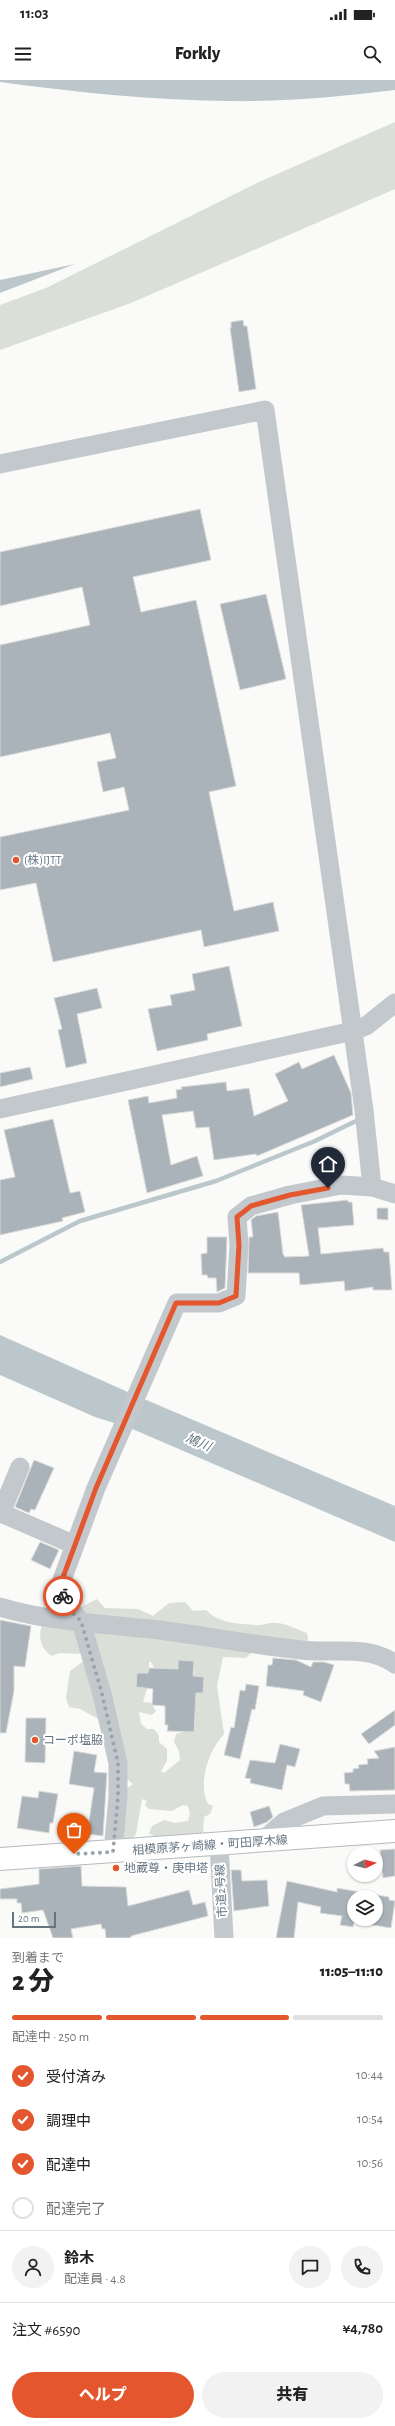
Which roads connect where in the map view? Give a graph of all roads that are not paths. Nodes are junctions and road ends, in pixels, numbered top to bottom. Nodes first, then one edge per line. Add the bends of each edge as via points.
1 (0, 464) edge
2 (395, 1003) edge
3 (353, 1031) junction
4 (0, 1108) edge
5 (372, 1187) junction
6 (395, 1194) edge
7 (20, 1467) dead end
8 (1, 1513) edge
9 (75, 1545) junction
10 (0, 1607) edge
11 (81, 1621) junction
12 (395, 1664) edge
13 (395, 1804) edge
14 (395, 1831) edge
15 (262, 1841) junction
16 (218, 1844) junction
17 (113, 1852) junction
18 (0, 1858) edge
19 (224, 1938) edge

1 - 3 street via 265,410
2 - 3 street via 366,1026
3 - 4 street
3 - 5 street
5 - 6 street
5 - 9 street via 341,1185 290,1195 251,1206 237,1217 239,1245 236,1296 219,1303 176,1303 96,1488
7 - 8 street
8 - 9 street
9 - 11 street via 62,1580 63,1594 66,1606
10 - 11 street via 33,1616
11 - 12 street via 223,1638 302,1651 372,1653 385,1657
11 - 17 street via 118,1763
13 - 15 street via 323,1806 284,1822
14 - 15 main road, 相模原茅ヶ崎線・町田厚木線
15 - 16 main road, 相模原茅ヶ崎線・町田厚木線
16 - 17 main road, 相模原茅ヶ崎線・町田厚木線
16 - 19 street, 市道2号線
17 - 18 main road, 相模原茅ヶ崎線・町田厚木線

